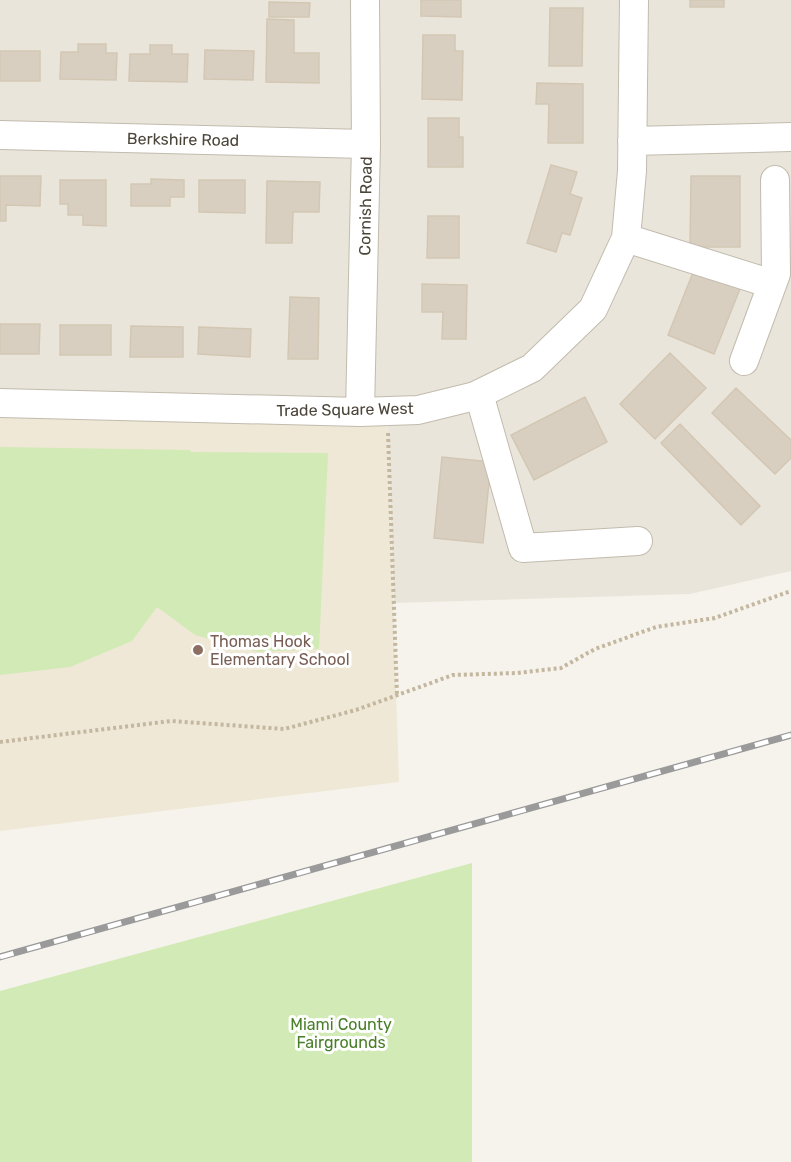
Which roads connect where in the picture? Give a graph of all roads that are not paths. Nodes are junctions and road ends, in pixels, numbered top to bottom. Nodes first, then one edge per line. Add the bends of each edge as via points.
1 (365, 0) edge
2 (634, 0) edge
3 (0, 135) edge
4 (791, 137) edge
5 (632, 141) junction
6 (366, 144) junction
7 (775, 180) dead end
8 (626, 238) junction
9 (772, 284) junction
10 (744, 361) dead end
11 (479, 394) junction
12 (0, 403) edge
13 (374, 412) junction
14 (638, 541) dead end

1 - 6 street, Cornish Road
2 - 5 street, Trade Square West
3 - 6 street, Berkshire Road
4 - 5 street
5 - 8 street, Trade Square West
6 - 13 street, Cornish Road
7 - 9 street via 776,274
8 - 9 street
8 - 11 street, Trade Square West via 593,309 532,368
9 - 10 street
11 - 13 street, Trade Square West via 418,410
11 - 14 street via 523,548
12 - 13 street, Trade Square West

